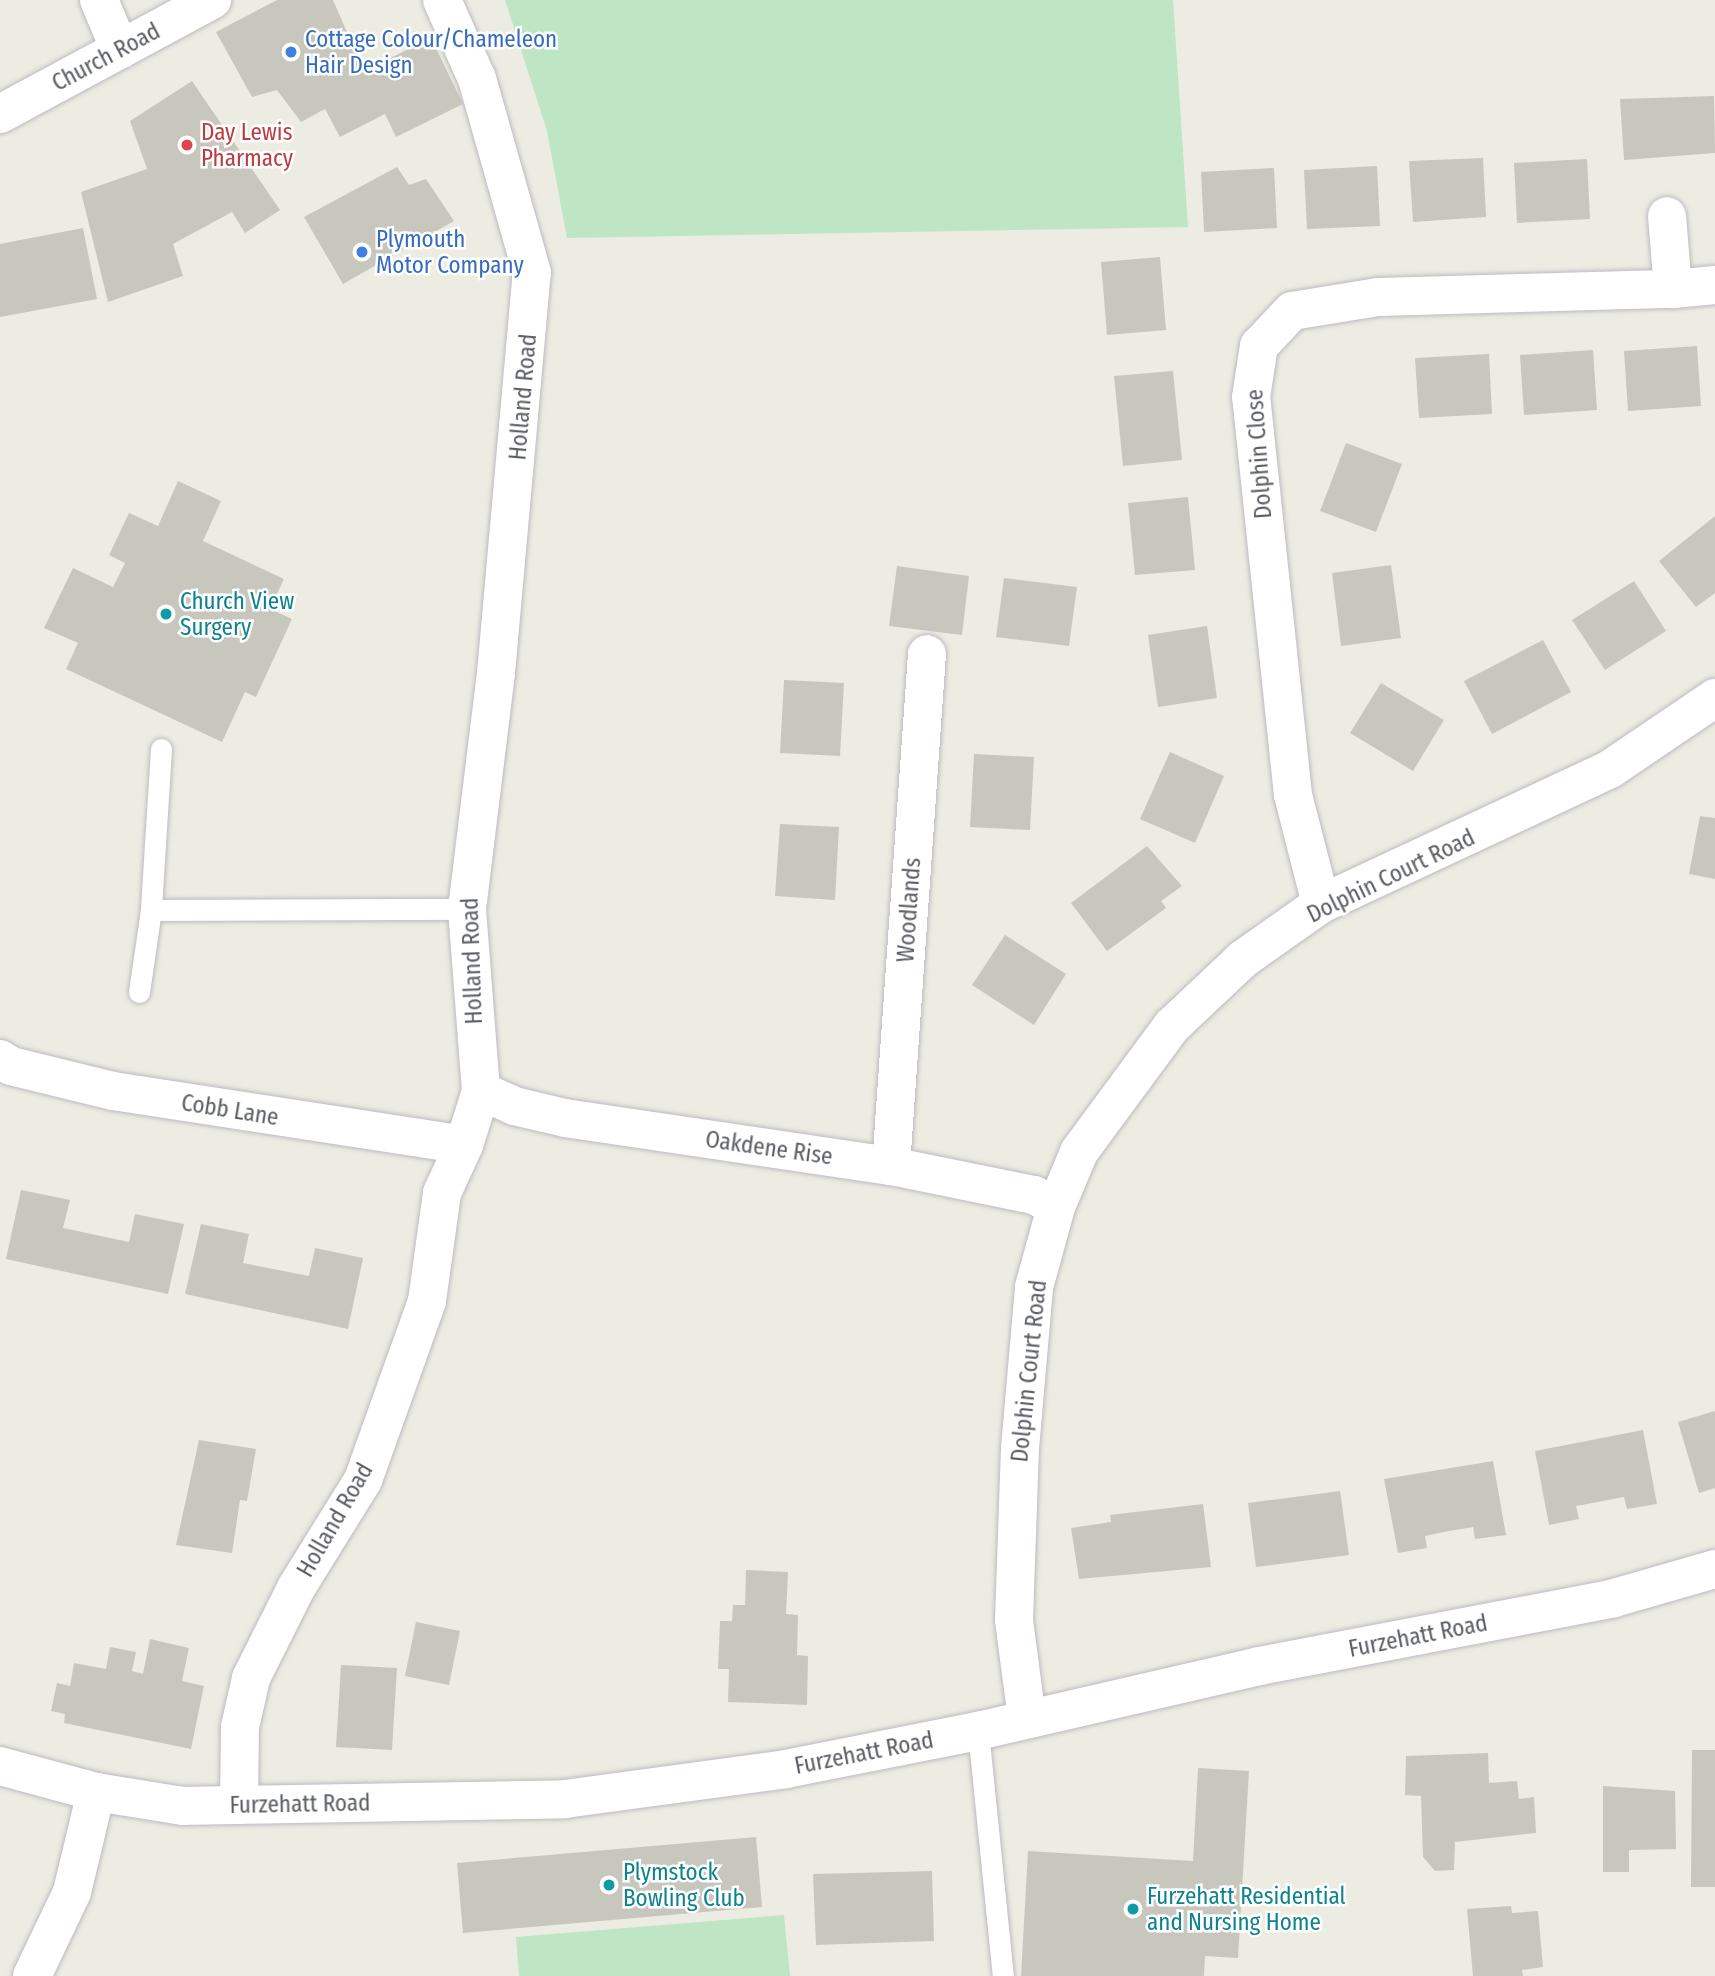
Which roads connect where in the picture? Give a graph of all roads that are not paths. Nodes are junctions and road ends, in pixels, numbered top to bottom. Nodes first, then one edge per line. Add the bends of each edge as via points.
1 (99, 0) edge
2 (212, 0) edge
3 (442, 0) edge
4 (120, 50) junction
5 (0, 114) edge
6 (1667, 216) dead end
7 (1715, 285) edge
8 (1673, 289) junction
9 (927, 654) dead end
10 (1715, 698) edge
11 (161, 749) dead end
12 (1321, 904) junction
13 (467, 909) junction
14 (151, 911) junction
15 (139, 992) dead end
16 (0, 1059) edge
17 (481, 1091) junction
18 (464, 1145) junction
19 (891, 1166) junction
20 (1056, 1207) junction
21 (1715, 1569) edge
22 (1027, 1719) junction
23 (978, 1731) junction
24 (0, 1766) edge
25 (96, 1792) junction
26 (239, 1805) junction
27 (32, 1976) edge
28 (1003, 1976) edge

1 - 4 street
2 - 4 street, Church Road
3 - 13 street, Holland Road via 477,79 532,273 500,633
4 - 5 street, Church Road
6 - 8 street
7 - 8 street, Dolphin Close
8 - 12 street, Dolphin Close via 1377,298 1292,311 1259,346 1251,397 1293,795
9 - 19 street, Woodlands
10 - 12 street, Dolphin Court Road via 1610,769
11 - 14 lane
12 - 20 street, Dolphin Court Road via 1243,959 1172,1026 1079,1152
13 - 14 lane
13 - 17 street, Holland Road
14 - 15 lane
16 - 18 street, Cobb Lane via 11,1066 113,1091
17 - 18 street, Holland Road
17 - 19 street, Oakdene Rise via 514,1107 565,1118
18 - 26 street, Holland Road via 442,1193 427,1301 363,1480 296,1588 251,1678 240,1727
19 - 20 street, Oakdene Rise via 1034,1195
20 - 22 street, Dolphin Court Road via 1034,1287 1020,1448 1014,1620
21 - 22 street, Furzehatt Road via 1614,1598 1259,1666
22 - 23 street, Furzehatt Road
23 - 26 street, Furzehatt Road via 786,1769 565,1798
23 - 28 lane
24 - 25 street, Furzehatt Road
25 - 26 street, Furzehatt Road via 183,1806
25 - 27 street via 72,1892

